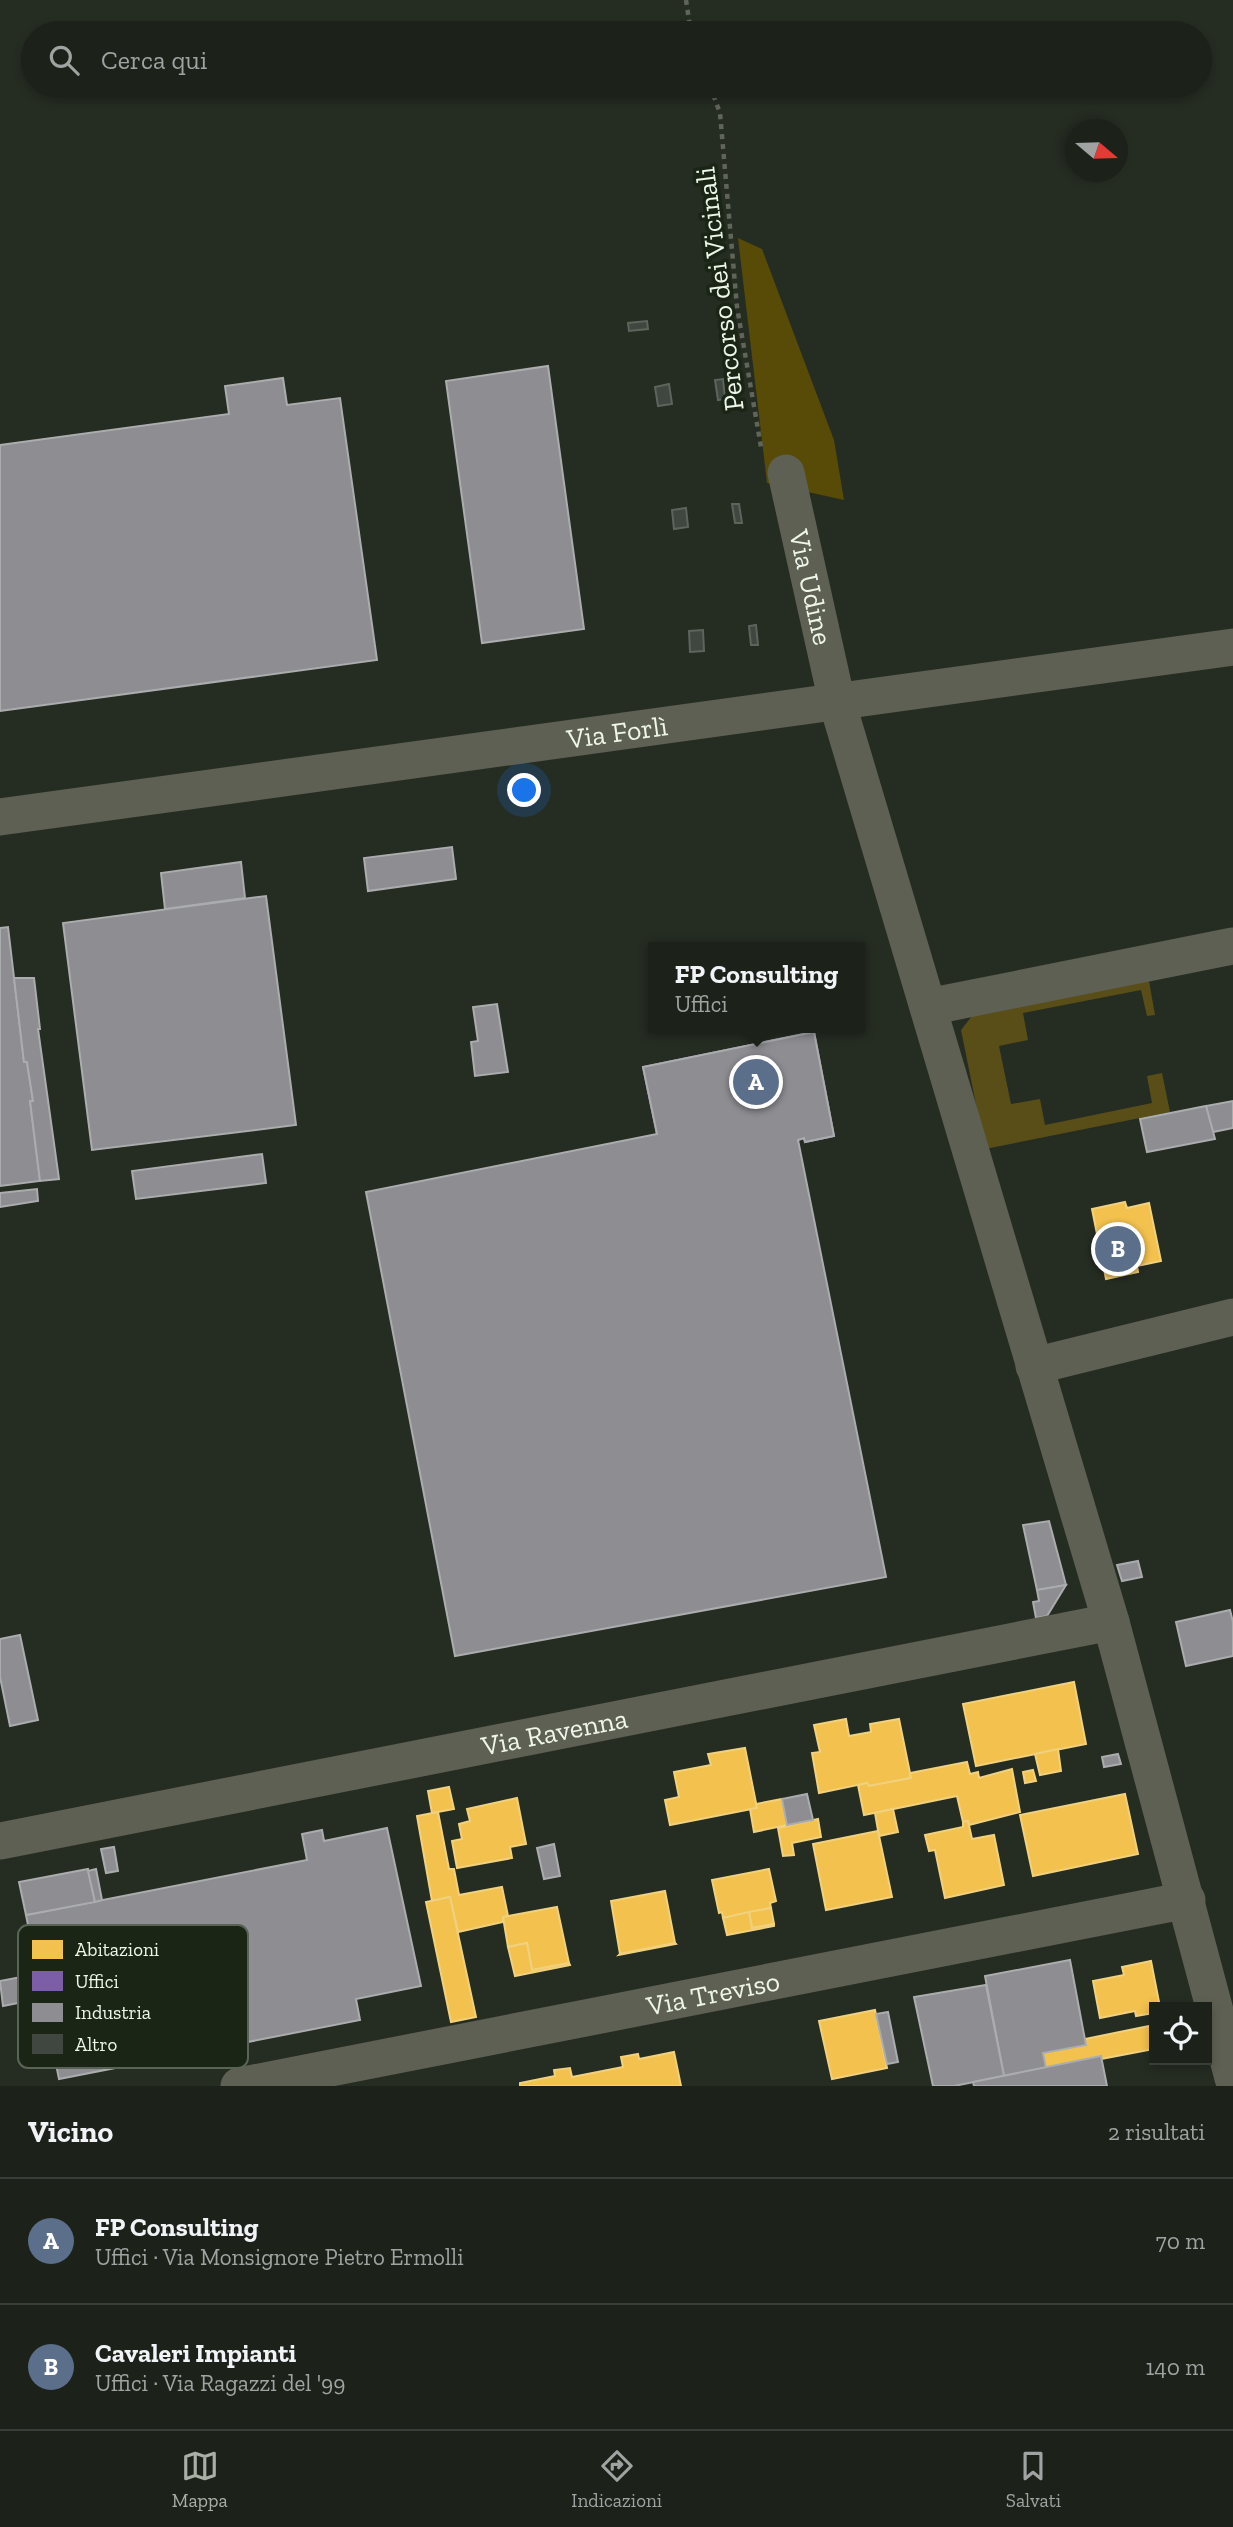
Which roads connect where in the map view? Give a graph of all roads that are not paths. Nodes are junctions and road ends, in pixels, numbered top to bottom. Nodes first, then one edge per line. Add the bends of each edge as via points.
1 (786, 473) road end
2 (1233, 647) edge
3 (837, 702) junction
4 (0, 817) edge
5 (1233, 946) edge
6 (928, 1007) junction
7 (1233, 1317) edge
8 (1034, 1366) junction
9 (1111, 1622) junction
10 (0, 1842) edge
11 (1187, 1900) junction
12 (1233, 2078) edge
13 (239, 2086) edge

1 - 3 street, Via Udine
2 - 3 street, Via Forlì
3 - 4 street, Via Forlì
3 - 6 street, Via Udine
5 - 6 street
6 - 8 street, Via Udine
7 - 8 street
8 - 9 street, Via Udine
9 - 10 street, Via Ravenna
9 - 11 street, Via Udine
11 - 12 street, Via Udine
11 - 13 street, Via Treviso

